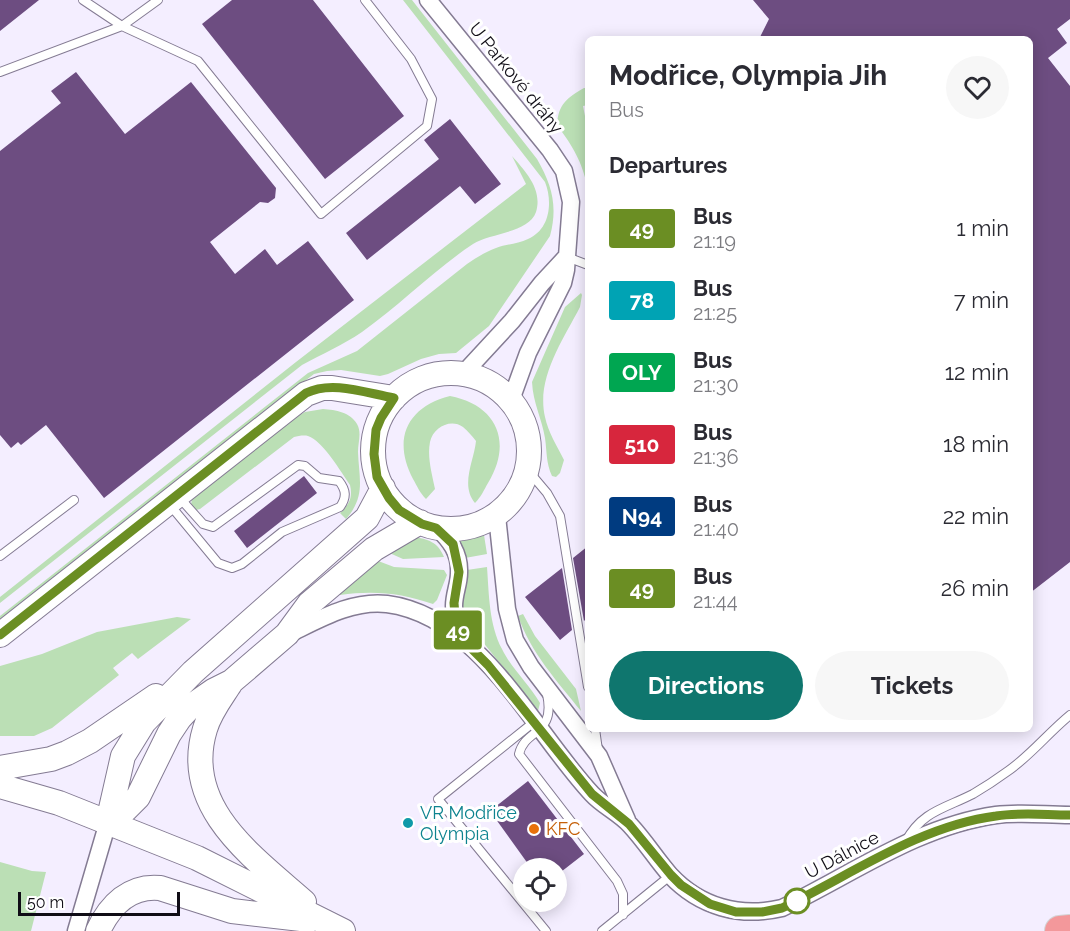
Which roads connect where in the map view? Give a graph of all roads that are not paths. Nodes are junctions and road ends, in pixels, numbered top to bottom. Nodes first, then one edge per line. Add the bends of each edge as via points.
1 (82, 0) edge
2 (158, 0) edge
3 (365, 0) edge
4 (428, 0) edge
5 (122, 26) junction
6 (0, 72) edge
7 (567, 256) junction
8 (585, 264) edge
9 (464, 374) junction
10 (394, 398) junction
11 (511, 400) junction
12 (525, 466) junction
13 (383, 488) junction
14 (172, 499) junction
15 (75, 500) dead end
16 (497, 516) junction
17 (428, 525) junction
18 (0, 556) edge
19 (287, 634) junction
20 (0, 635) edge
21 (461, 638) junction
22 (585, 669) edge
23 (193, 672) junction
24 (231, 682) junction
25 (545, 685) junction
26 (1070, 715) edge
27 (537, 726) junction
28 (595, 732) edge
29 (599, 756) junction
30 (0, 768) edge
31 (0, 786) edge
32 (1070, 815) edge
33 (108, 822) junction
34 (629, 824) junction
35 (904, 845) junction
36 (671, 875) junction
37 (623, 915) junction
38 (336, 927) edge
39 (1070, 930) edge
40 (76, 931) edge
41 (98, 931) edge
42 (546, 931) edge
43 (602, 931) edge
44 (1060, 931) edge

1 - 5 lane
2 - 5 lane
3 - 5 lane via 411,59 432,99 428,126 321,214 198,61
4 - 7 street, U Parkové dráhy via 564,171 571,201
5 - 6 lane
7 - 8 lane
7 - 9 street
7 - 11 street, U Parkové dráhy via 563,283 528,353
9 - 10 street via 428,376
9 - 11 street via 490,383
10 - 13 street via 381,418 374,441 375,466
10 - 14 street via 332,388 314,389
11 - 12 street via 525,428
12 - 16 street via 519,486
12 - 22 lane via 560,516
13 - 17 street via 399,510
13 - 23 street via 367,518
14 - 14 lane via 218,562 232,568 282,532 340,507 345,500 339,481 320,478 298,465 213,527 203,524
14 - 20 street
15 - 18 lane
16 - 17 street via 462,529
16 - 25 street, U Dálnice via 510,626 522,654
17 - 19 street via 374,549 309,604
17 - 21 street via 449,538 456,551 459,572 454,609
19 - 21 street, U Dálnice via 338,611 387,604 431,617
19 - 24 street
21 - 27 street, U Dálnice via 479,654
23 - 30 street via 67,753
23 - 33 street via 144,722 130,743 119,769
24 - 33 street via 201,699 178,719 138,797
24 - 38 street via 209,717 203,739 200,764 206,791 234,839 249,855
25 - 27 lane via 549,712 547,720
25 - 29 street, U Dálnice
26 - 35 lane via 1007,772 919,822
27 - 34 street, U Dálnice via 592,794
27 - 37 lane via 519,754 617,881 623,894
27 - 42 lane via 438,800
28 - 29 lane
29 - 34 street, U Dálnice
31 - 33 street
32 - 35 street, U Dálnice via 1022,813 990,817
33 - 38 street via 197,858
33 - 40 street
34 - 36 street, U Dálnice
35 - 36 street, U Dálnice via 782,908 762,912 736,912 710,904
36 - 37 lane
37 - 43 lane
38 - 41 street via 232,911 150,887 119,900
39 - 44 highway

